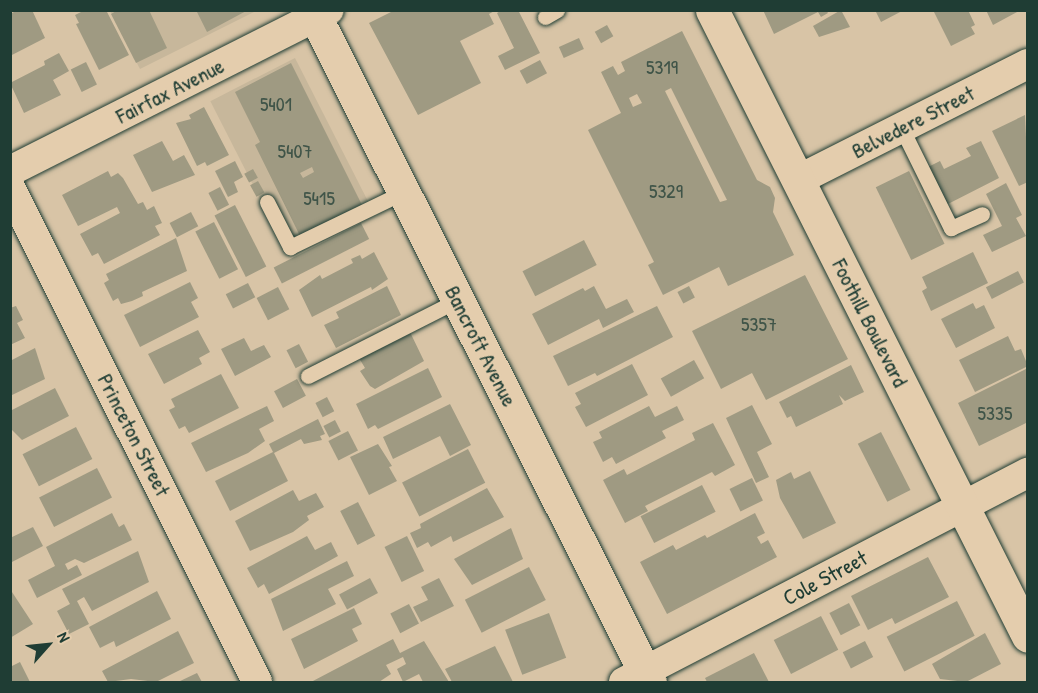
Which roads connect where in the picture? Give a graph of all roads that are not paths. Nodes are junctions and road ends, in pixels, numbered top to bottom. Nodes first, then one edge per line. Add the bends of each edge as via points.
1 (712, 10) edge
2 (319, 13) edge
3 (1028, 64) edge
4 (901, 127) junction
5 (10, 171) edge
6 (798, 180) junction
7 (10, 188) edge
8 (404, 192) junction
9 (267, 202) dead end
10 (982, 214) dead end
11 (458, 300) junction
12 (308, 376) dead end
13 (1028, 473) edge
14 (962, 506) junction
15 (1028, 636) edge
16 (640, 679) edge
17 (257, 682) edge

1 - 6 street, Foothill Boulevard
2 - 5 street, Fairfax Avenue
2 - 8 street, Bancroft Avenue
3 - 4 street, Belvedere Street
4 - 6 street, Belvedere Street
4 - 10 lane via 951,228
6 - 14 street, Foothill Boulevard
7 - 17 street, Princeton Street
8 - 9 lane via 290,247
8 - 11 street, Bancroft Avenue
11 - 12 lane
11 - 16 street, Bancroft Avenue
13 - 14 street, Cole Street
14 - 15 street, Foothill Boulevard
14 - 16 street, Cole Street

